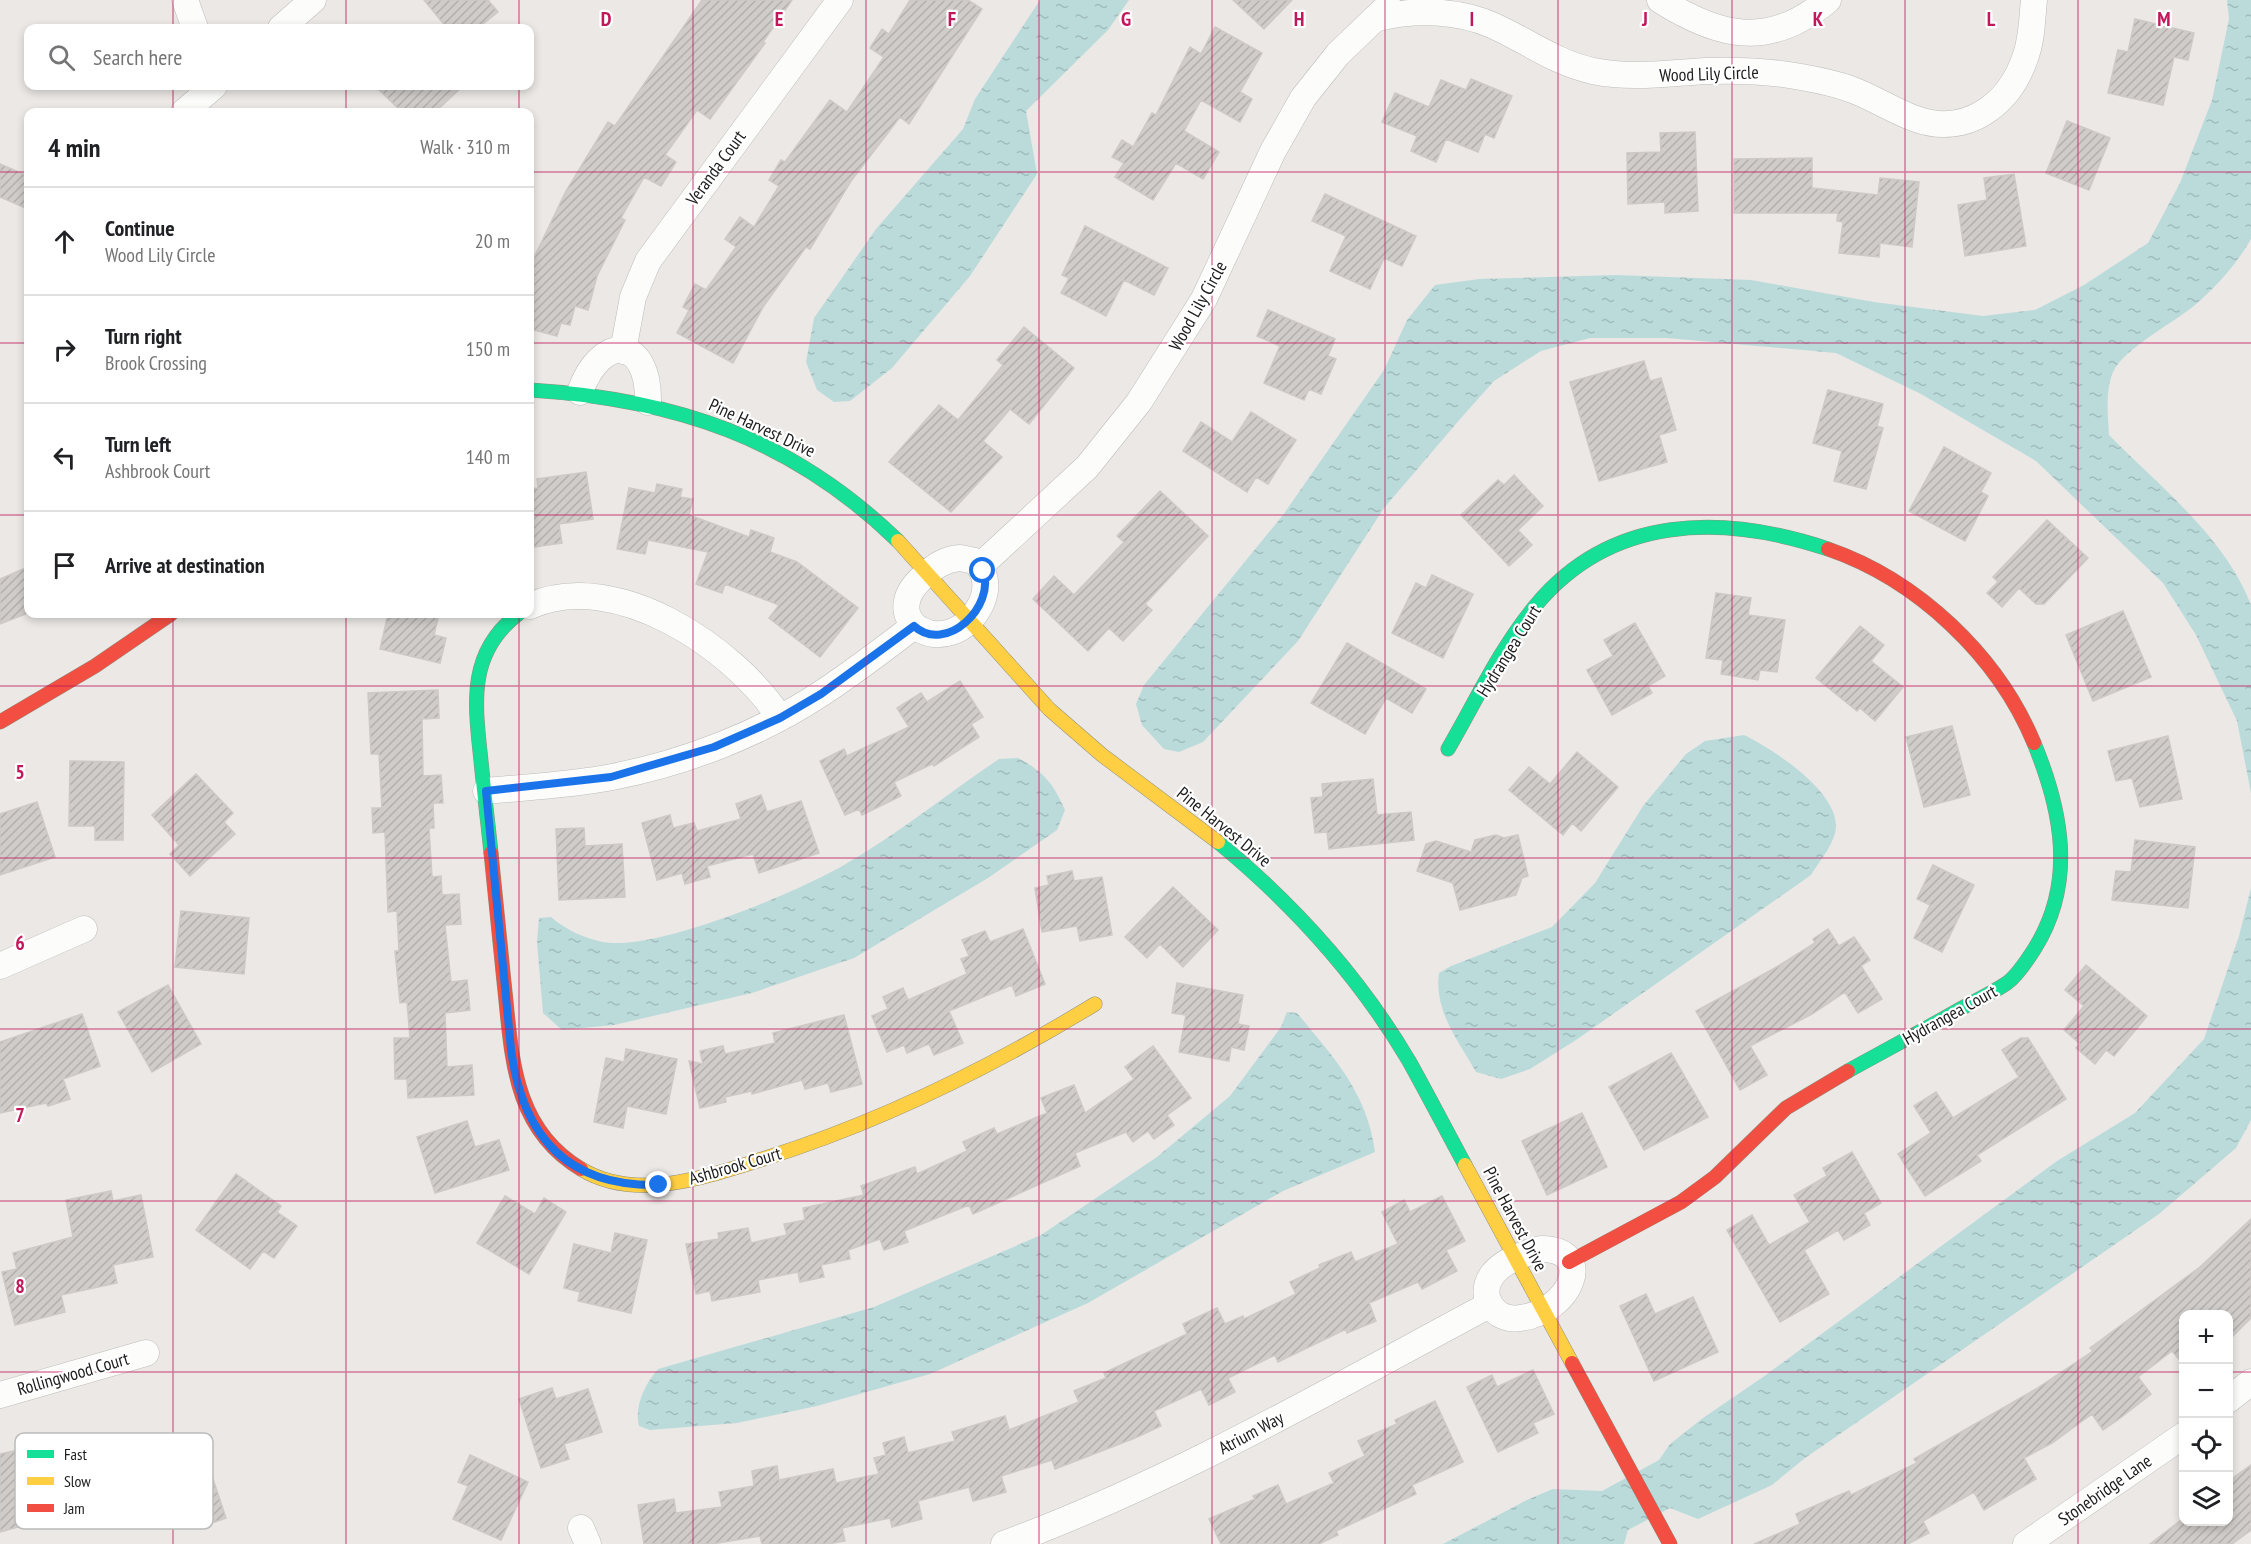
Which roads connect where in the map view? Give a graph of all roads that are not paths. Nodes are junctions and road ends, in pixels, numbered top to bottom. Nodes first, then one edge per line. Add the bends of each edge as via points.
1 (185, 0) edge
2 (313, 0) edge
3 (840, 0) edge
4 (1660, 0) edge
5 (1828, 0) edge
6 (2034, 0) edge
7 (1386, 9) edge
8 (194, 24) edge
9 (286, 24) edge
10 (209, 90) edge
11 (189, 108) edge
12 (623, 351) junction
13 (534, 390) edge
14 (580, 392) junction
15 (648, 402) junction
16 (980, 566) junction
17 (928, 573) junction
18 (534, 604) edge
19 (513, 618) edge
20 (155, 619) edge
21 (968, 620) junction
22 (914, 626) junction
23 (780, 718) junction
24 (0, 722) edge
25 (1448, 749) dead end
26 (486, 791) junction
27 (84, 929) dead end
28 (0, 966) edge
29 (1095, 1005) dead end
30 (1516, 1258) junction
31 (1569, 1262) junction
32 (1489, 1305) junction
33 (1544, 1311) junction
34 (146, 1353) dead end
35 (2251, 1382) edge
36 (0, 1395) edge
37 (2233, 1397) edge
38 (2179, 1438) edge
39 (1004, 1544) edge
40 (1670, 1544) edge
41 (2026, 1544) edge

1 - 8 street
2 - 9 street
3 - 12 street, Veranda Court via 648,261 633,297
4 - 5 street via 1700,22 1745,34 1782,28
6 - 7 street, Wood Lily Circle via 2026,57 2012,87 1978,118 1948,124 1916,120 1849,88 1814,79 1737,70 1648,76 1610,74 1555,59 1496,27 1467,17
7 - 16 street, Wood Lily Circle via 1338,54 1303,98 1204,299 1140,402 1087,467
10 - 11 street
12 - 14 street via 600,356 587,371
12 - 15 street via 641,363 648,383
13 - 14 street, Pine Harvest Drive
14 - 15 street, Pine Harvest Drive
15 - 17 street, Pine Harvest Drive via 717,423 806,467 862,507
16 - 17 street via 967,558 951,558
16 - 21 street via 985,593
17 - 21 street, Pine Harvest Drive
17 - 22 street via 910,595 908,614
18 - 23 street via 578,595 657,616 737,667 768,699
19 - 26 street, Ashbrook Court via 490,642 477,672 476,712
20 - 24 street via 53,693
21 - 22 street via 943,634 927,634
21 - 30 street, Pine Harvest Drive via 1050,710 1226,849 1284,901 1339,961 1408,1060
22 - 23 street via 821,694
23 - 26 street via 714,747 642,770 576,782
25 - 31 street, Hydrangea Court via 1530,612 1570,571 1617,543 1646,533 1676,527 1731,526 1778,533 1838,552 1916,596 1961,635 1998,678 2028,731 2052,790 2062,843 2060,892 2035,953 2009,982 1798,1099 1777,1114 1690,1197
26 - 29 street, Ashbrook Court via 511,1049 520,1095 528,1116 552,1149 574,1166 604,1179 642,1185 675,1183 830,1138 956,1085
27 - 28 street
30 - 31 street via 1549,1249
30 - 32 street via 1492,1275 1487,1290
30 - 33 street, Pine Harvest Drive
31 - 33 street via 1570,1287 1560,1301
32 - 33 street via 1498,1314 1514,1319
32 - 39 street, Atrium Way via 1206,1457 1092,1510
33 - 40 street, Pine Harvest Drive
34 - 36 street, Rollingwood Court
35 - 37 street
38 - 41 street, Stonebridge Lane

